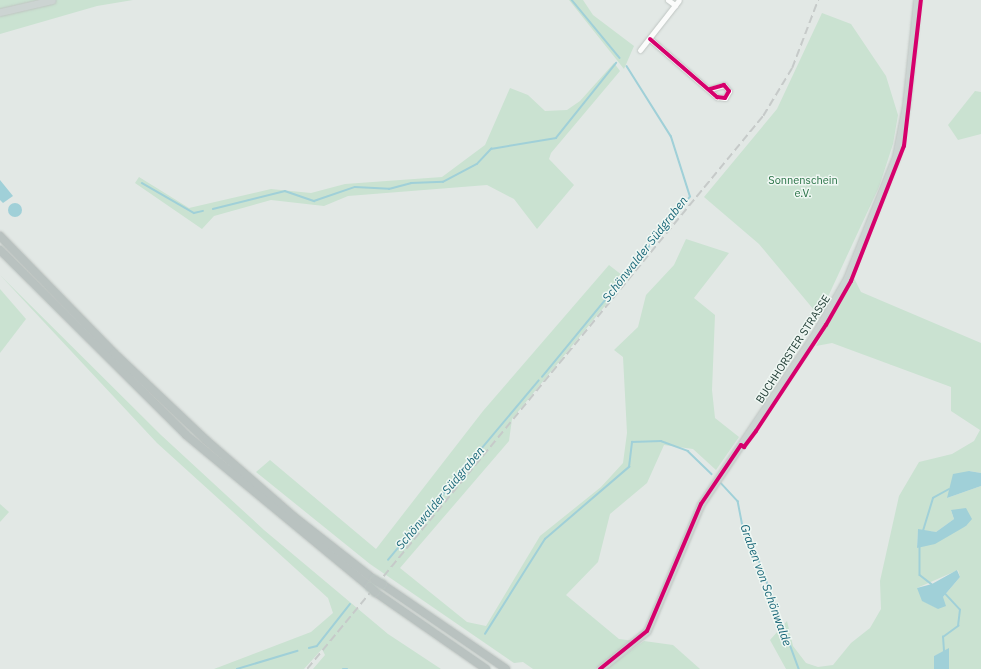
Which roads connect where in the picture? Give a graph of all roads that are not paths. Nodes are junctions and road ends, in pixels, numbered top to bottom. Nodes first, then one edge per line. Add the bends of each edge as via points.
1 (52, 0) edge
2 (668, 0) edge
3 (679, 0) edge
4 (917, 0) edge
5 (675, 5) junction
6 (0, 12) edge
7 (650, 39) junction
8 (640, 50) dead end
9 (710, 89) dead end
10 (0, 236) edge
11 (0, 250) edge
12 (486, 669) edge
13 (506, 669) edge
14 (600, 669) edge

1 - 6 main road
2 - 5 street
3 - 5 street
4 - 14 main road, BUCHHORSTER STRASSE via 906,105 896,156 844,285 701,504 647,631
5 - 7 street
7 - 8 street
7 - 9 street
10 - 13 highway via 114,353 206,440 293,516 378,582
11 - 12 highway via 186,434 372,590

